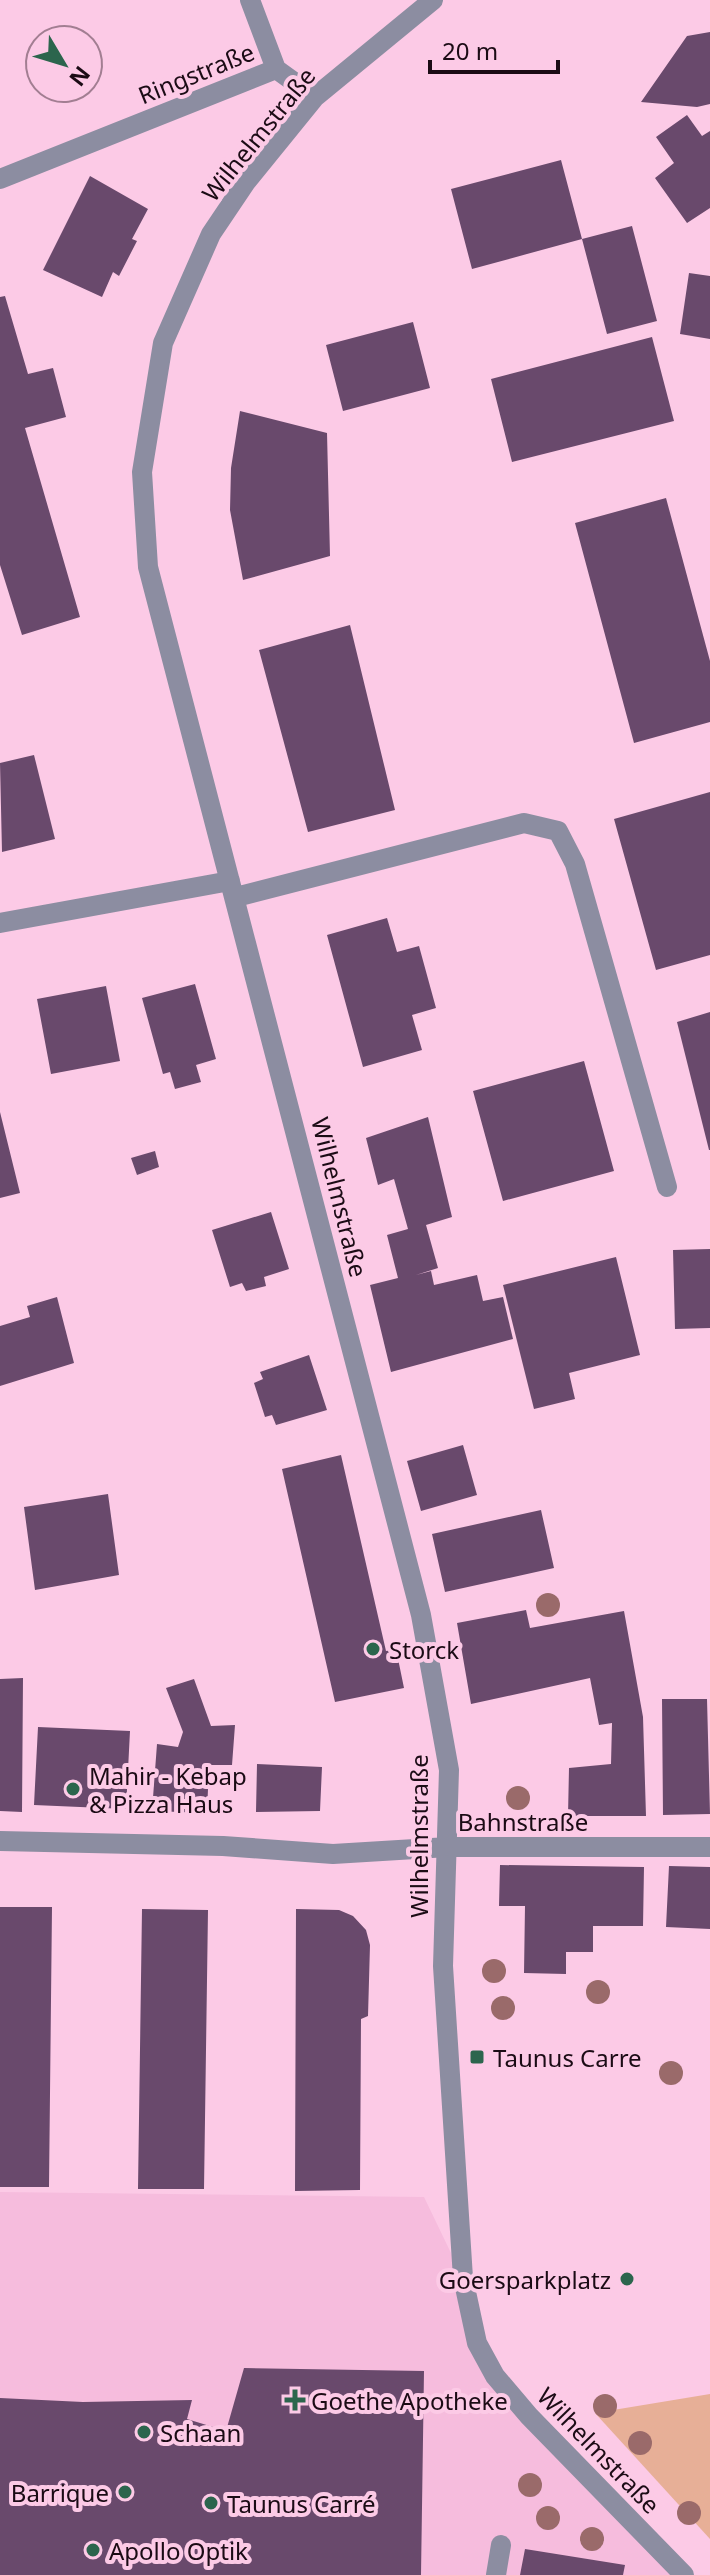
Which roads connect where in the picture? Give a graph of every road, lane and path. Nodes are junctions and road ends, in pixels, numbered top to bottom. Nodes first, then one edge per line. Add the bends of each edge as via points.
1 (250, 0) edge
2 (433, 0) edge
3 (276, 69) junction
4 (315, 97) junction
5 (0, 179) edge
6 (233, 889) junction
7 (0, 923) edge
8 (667, 1187) dead end
9 (0, 1841) edge
10 (448, 1847) junction
11 (710, 1847) edge
12 (501, 2545) dead end
13 (496, 2575) edge
14 (684, 2575) edge

1 - 3 street, Ringstraße
2 - 4 street, Wilhelmstraße
3 - 4 street, Ringstraße
3 - 5 street, Ringstraße
4 - 6 street, Wilhelmstraße via 211,234 163,343 142,472 148,567
6 - 7 street
6 - 8 street via 524,823 558,831 575,864
6 - 10 street, Wilhelmstraße via 421,1615 449,1770
9 - 10 street, Bahnstraße via 333,1854
10 - 11 street, Bahnstraße
10 - 14 street, Wilhelmstraße via 443,1966 448,2071 463,2278 477,2343 495,2376 529,2416
12 - 13 street

